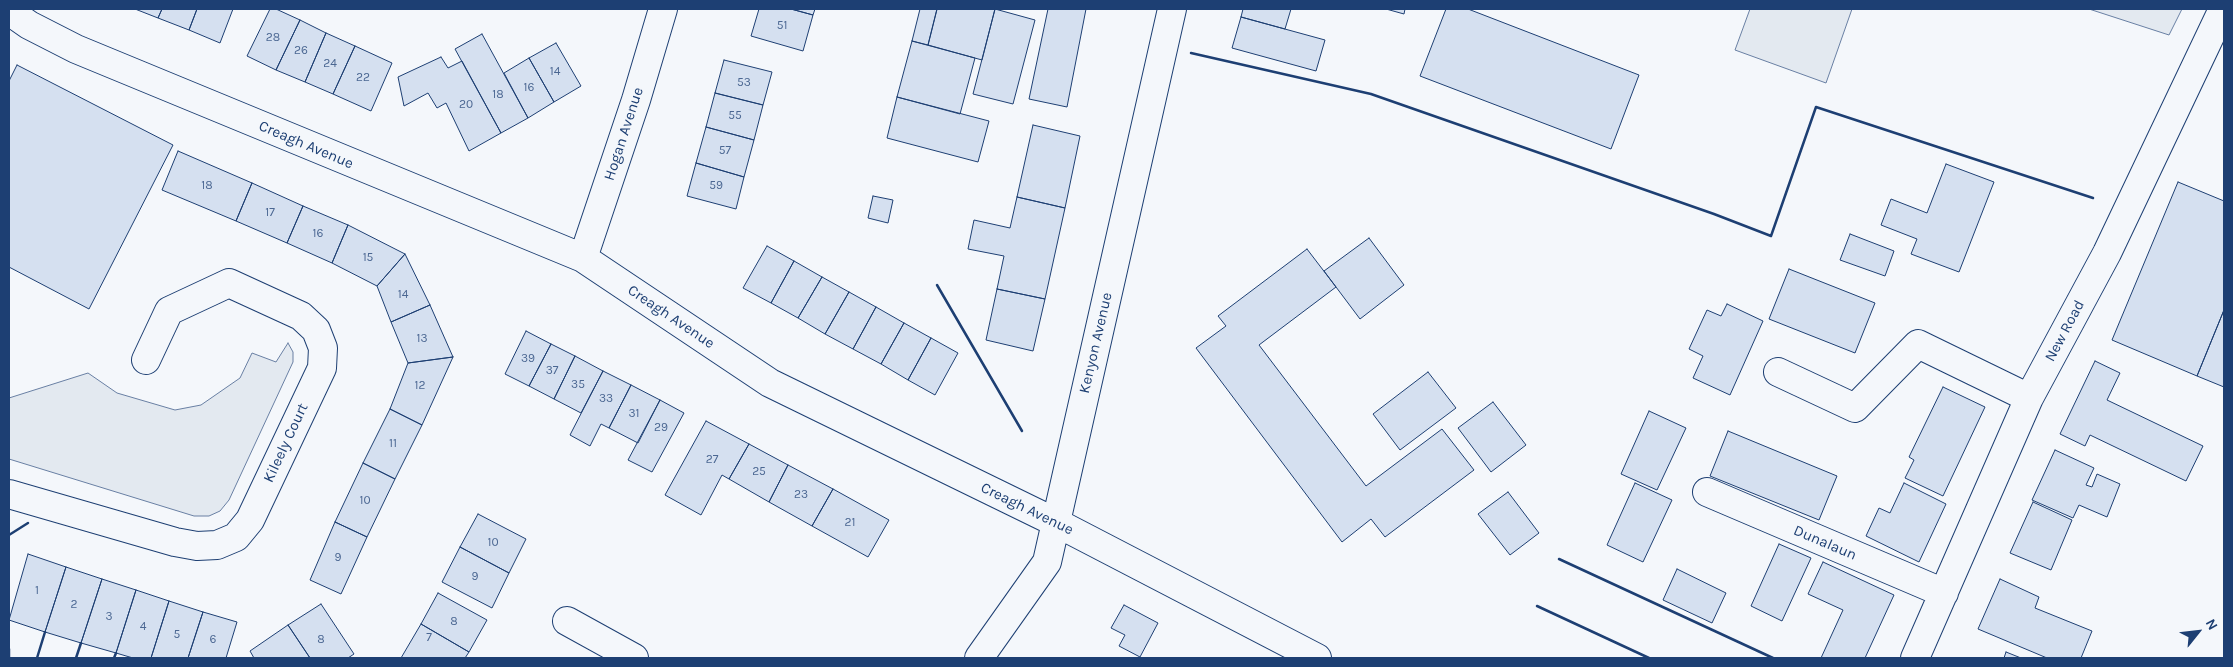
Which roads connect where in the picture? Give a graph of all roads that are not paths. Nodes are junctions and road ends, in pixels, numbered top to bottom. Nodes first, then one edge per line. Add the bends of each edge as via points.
1 (664, 9) edge
2 (1172, 9) edge
3 (2223, 9) edge
4 (9, 11) edge
5 (583, 258) junction
6 (146, 360) dead end
7 (1778, 372) dead end
8 (2029, 398) junction
9 (1707, 492) dead end
10 (9, 494) edge
11 (1057, 523) junction
12 (1944, 593) junction
13 (567, 621) dead end
14 (634, 658) edge
15 (979, 658) edge
16 (1317, 658) edge
17 (1915, 658) edge

1 - 5 street, Hogan Avenue
2 - 11 street, Kenyon Avenue
3 - 8 street, New Road via 2107,253
4 - 5 street, Creagh Avenue via 76,49
5 - 11 street, Creagh Avenue via 770,383
6 - 10 street, Kileely Court via 169,311 229,283 301,316 316,330 323,348 322,368 250,520 236,537 217,545 175,542
7 - 8 street via 1855,408 1918,344
8 - 12 street, New Road
9 - 12 street, Dunalaun
11 - 15 street, Kenyon Avenue via 1047,562
11 - 16 street, Creagh Avenue
12 - 17 street, New Road
13 - 14 street

